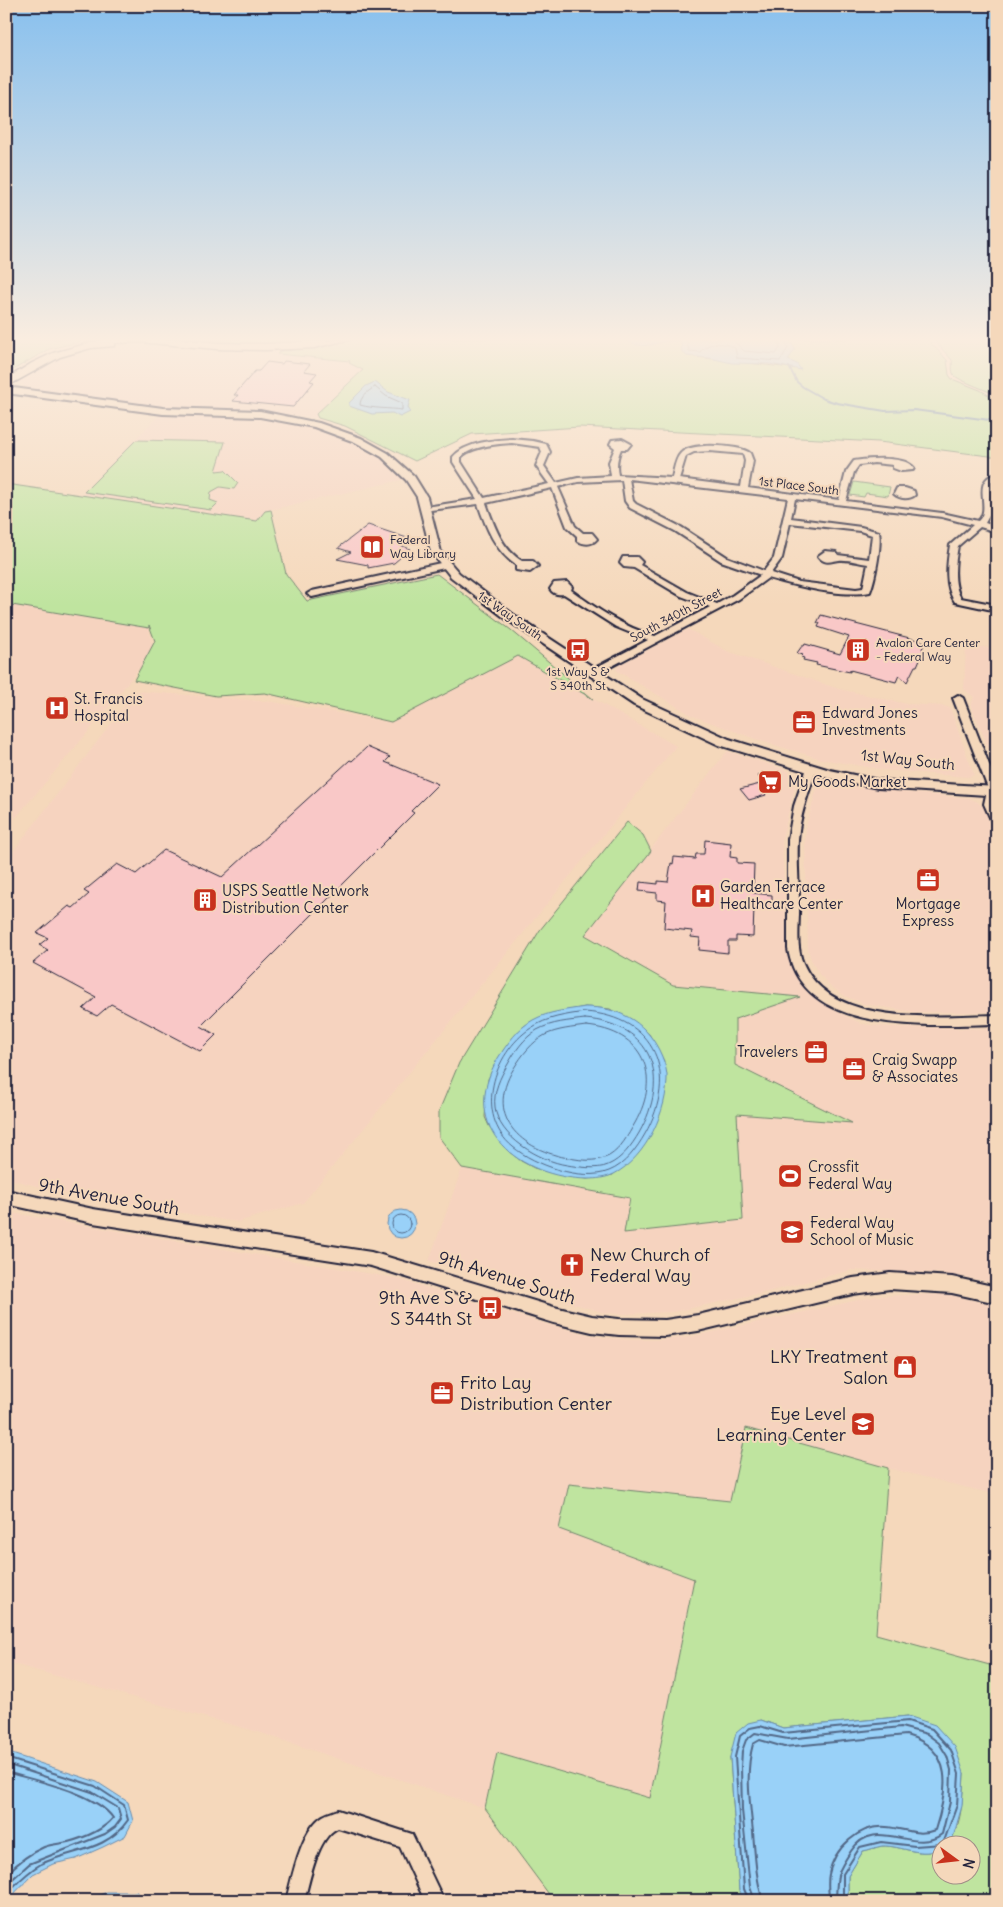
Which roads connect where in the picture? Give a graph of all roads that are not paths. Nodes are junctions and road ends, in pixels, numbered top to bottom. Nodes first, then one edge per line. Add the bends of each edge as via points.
1 (324, 428) edge
2 (619, 447) dead end
3 (897, 464) dead end
4 (994, 477) edge
5 (615, 478) junction
6 (625, 478) junction
7 (675, 481) junction
8 (554, 485) junction
9 (744, 491) junction
10 (904, 496) dead end
11 (792, 497) junction
12 (482, 502) junction
13 (842, 503) junction
14 (426, 509) junction
15 (902, 510) junction
16 (787, 520) junction
17 (980, 524) junction
18 (997, 530) edge
19 (581, 536) dead end
20 (836, 558) dead end
21 (872, 562) junction
22 (443, 563) junction
23 (520, 564) dead end
24 (635, 565) dead end
25 (767, 575) junction
26 (566, 591) dead end
27 (311, 592) dead end
28 (717, 607) junction
29 (997, 608) edge
30 (655, 639) junction
31 (594, 672) junction
32 (958, 698) dead end
33 (814, 769) junction
34 (995, 789) edge
35 (997, 819) edge
36 (997, 1019) edge
37 (6, 1197) edge
38 (997, 1295) edge
39 (295, 1901) edge
40 (435, 1901) edge

1 - 14 main road, 1st Way South via 377,449 394,461 410,478
2 - 5 street via 612,460
3 - 13 street via 858,463 850,472
4 - 17 street via 986,488 986,514
5 - 6 street, 1st Place South
5 - 8 street, 1st Place South
6 - 7 street, 1st Place South
6 - 25 street via 629,501 636,509 678,529 731,562
7 - 9 street, 1st Place South
7 - 9 street via 686,452 735,450 749,457
8 - 12 street, 1st Place South
8 - 12 street via 540,466 546,452 543,446 504,441 485,444 462,452 456,458
8 - 19 street via 571,527
9 - 11 street, 1st Place South
10 - 15 street
11 - 13 street, 1st Place South
11 - 16 street, South 340th Street
12 - 14 street, 1st Place South
12 - 23 street via 495,539
13 - 15 street, 1st Place South
14 - 22 main road, 1st Way South via 433,545
15 - 17 street, 1st Place South
16 - 21 street via 873,532 876,542
16 - 25 street, South 340th Street via 778,558
17 - 18 street, 1st Place South
17 - 29 street via 953,548 952,592 958,600
20 - 21 street
21 - 25 street via 869,587 863,592 798,584
22 - 27 street
22 - 31 main road, 1st Way South via 510,618
24 - 28 street via 684,594
25 - 28 street, South 340th Street via 754,587
26 - 30 street via 625,630
28 - 30 street, South 340th Street
30 - 31 street, South 340th Street
31 - 33 main road, 1st Way South via 638,702 686,726 734,745
32 - 34 street
33 - 34 main road, 1st Way South via 830,768
33 - 36 street via 800,803 794,830 795,952 800,969 830,1000 876,1017
34 - 35 main road via 991,804
37 - 38 street, 9th Avenue South via 93,1216 371,1259 545,1312 619,1327 664,1328 698,1323 881,1282 952,1285
39 - 40 street via 318,1831 331,1819 338,1819 406,1840

